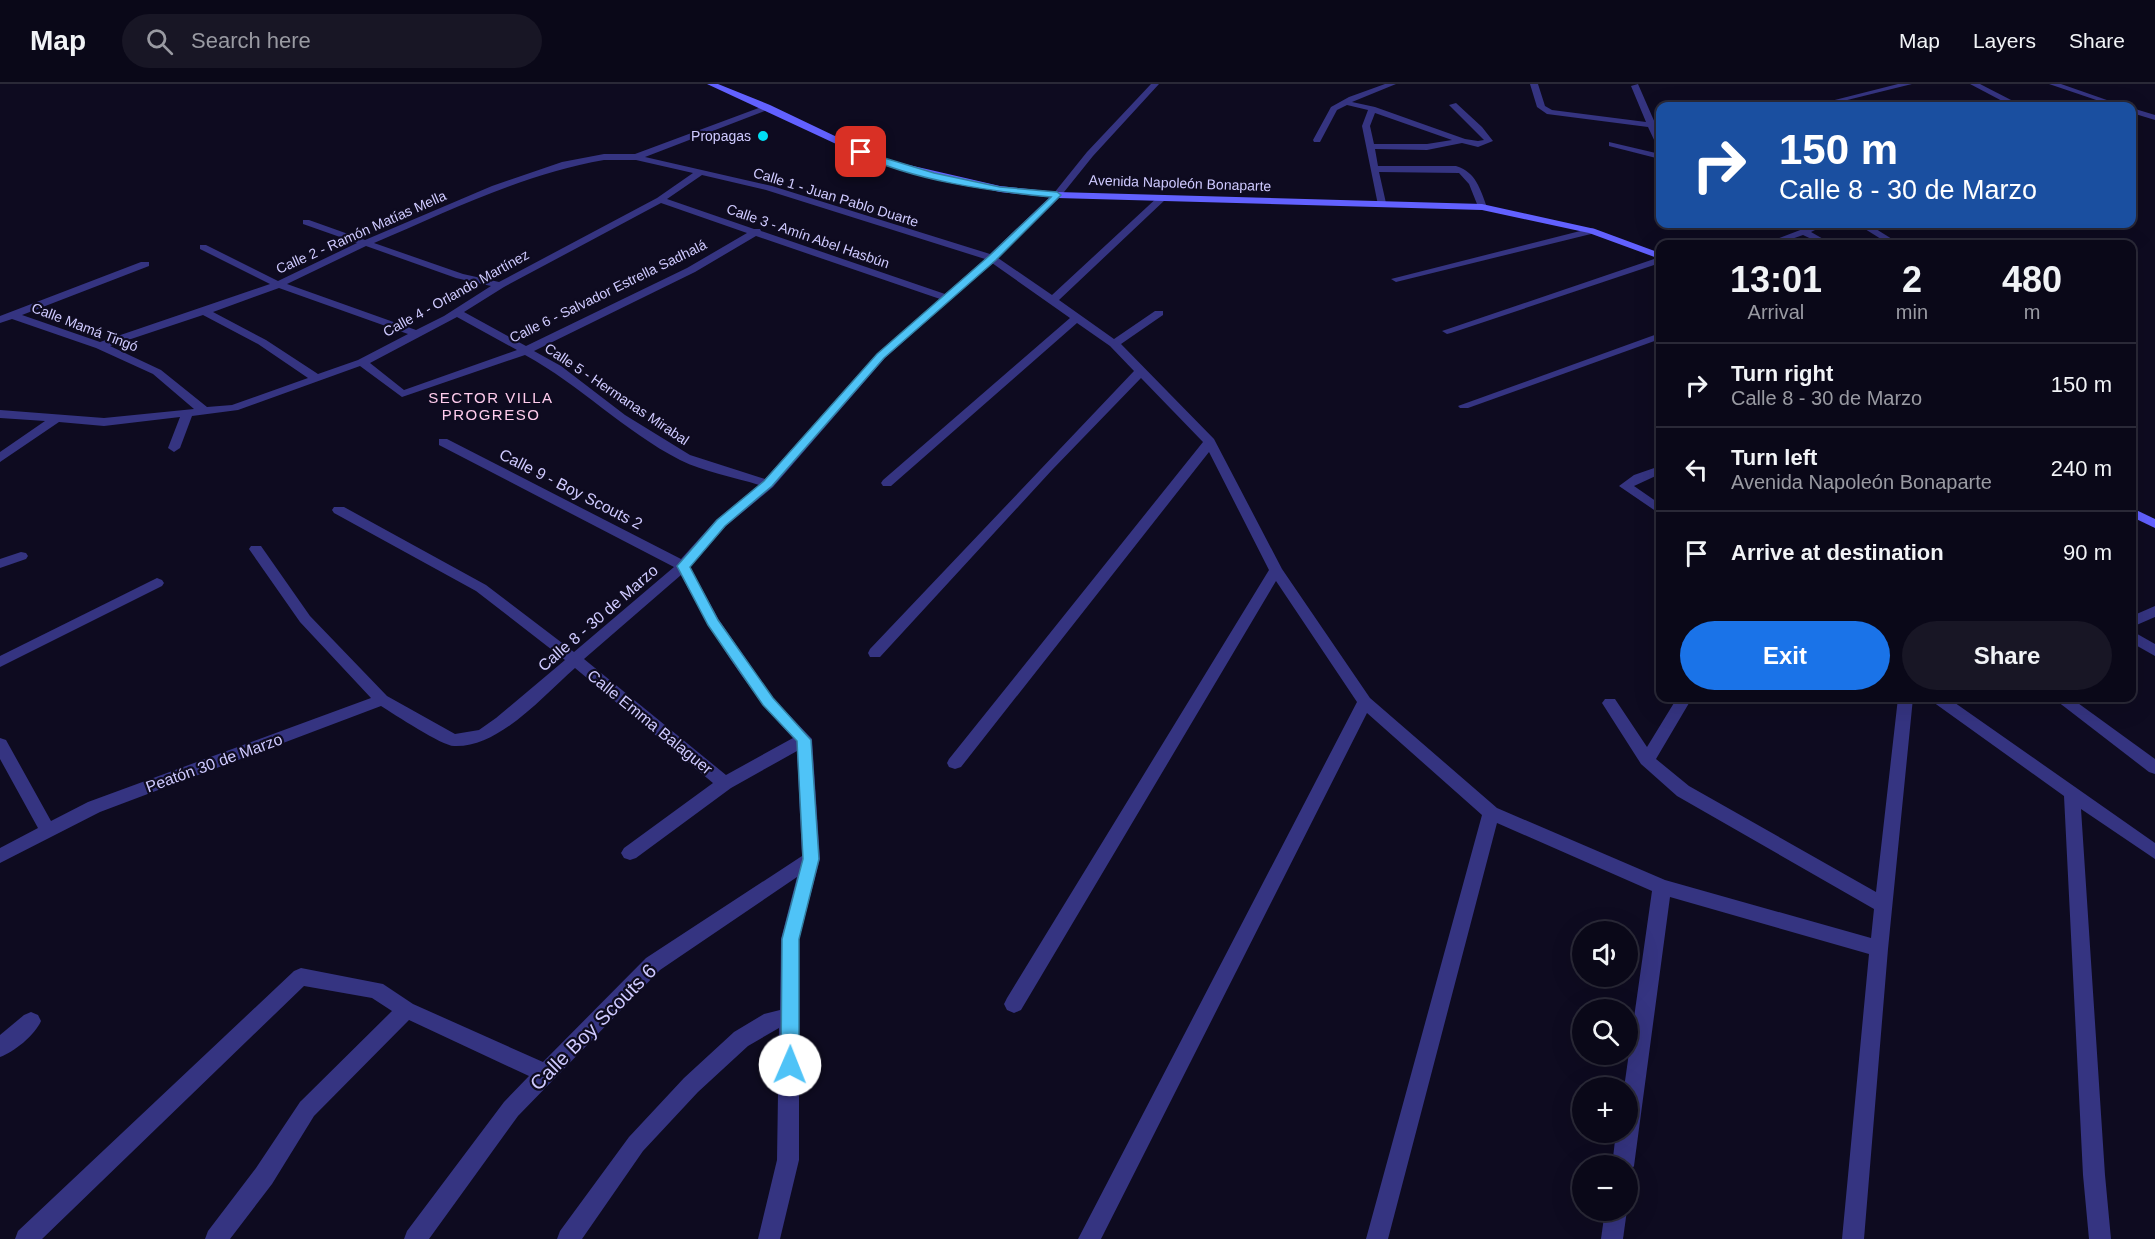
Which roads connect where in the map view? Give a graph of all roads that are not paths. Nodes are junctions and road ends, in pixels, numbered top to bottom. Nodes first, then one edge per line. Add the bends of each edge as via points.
1 (711, 84) edge
2 (1155, 84) edge
3 (1392, 84) edge
4 (1533, 84) edge
5 (1908, 84) edge
6 (1974, 84) edge
7 (2053, 84) edge
8 (1635, 86) dead end
9 (2009, 101) dead end
10 (1832, 102) edge
11 (2108, 102) edge
12 (1347, 103) junction
13 (1454, 105) dead end
14 (767, 107) junction
15 (1372, 109) junction
16 (2136, 111) edge
17 (2155, 118) edge
18 (1654, 126) junction
19 (1656, 132) edge
20 (1317, 140) dead end
21 (1463, 141) junction
22 (1612, 144) dead end
23 (1371, 146) junction
24 (636, 157) junction
25 (1656, 157) edge
26 (1375, 169) junction
27 (699, 172) junction
28 (1057, 195) junction
29 (1163, 197) junction
30 (660, 200) junction
31 (1381, 203) junction
32 (1482, 207) junction
33 (306, 222) dead end
34 (1812, 228) edge
35 (1869, 228) edge
36 (757, 231) junction
37 (1592, 231) junction
38 (1803, 231) junction
39 (1779, 240) edge
40 (1820, 240) edge
41 (1888, 240) edge
42 (368, 242) junction
43 (203, 247) dead end
44 (1656, 256) edge
45 (992, 258) junction
46 (1656, 259) edge
47 (145, 264) dead end
48 (1396, 279) dead end
49 (277, 284) junction
50 (500, 285) junction
51 (947, 298) junction
52 (1054, 299) junction
53 (205, 312) junction
54 (457, 313) junction
55 (1159, 313) dead end
56 (11, 315) junction
57 (1076, 318) junction
58 (0, 320) edge
59 (1447, 331) dead end
60 (414, 333) junction
61 (1656, 337) edge
62 (1114, 344) junction
63 (100, 346) junction
64 (525, 351) junction
65 (362, 362) junction
66 (1141, 372) junction
67 (316, 378) junction
68 (1464, 406) dead end
69 (205, 412) junction
70 (0, 414) edge
71 (187, 414) junction
72 (56, 419) junction
73 (443, 442) dead end
74 (1210, 442) junction
75 (174, 448) dead end
76 (0, 458) edge
77 (1656, 471) edge
78 (887, 483) dead end
79 (768, 484) junction
80 (1656, 507) edge
81 (339, 510) dead end
82 (2136, 514) edge
83 (2155, 524) edge
84 (256, 549) dead end
85 (21, 556) dead end
86 (0, 564) edge
87 (683, 566) junction
88 (1276, 570) junction
89 (157, 583) dead end
90 (2155, 611) edge
91 (2136, 620) edge
92 (2136, 639) edge
93 (2155, 651) edge
94 (874, 653) dead end
95 (575, 660) junction
96 (0, 662) edge
97 (382, 700) junction
98 (1365, 702) junction
99 (1683, 702) edge
100 (1906, 702) edge
101 (1944, 702) edge
102 (2066, 702) edge
103 (1610, 703) dead end
104 (804, 740) junction
105 (0, 744) edge
106 (1647, 760) junction
107 (955, 763) dead end
108 (2155, 768) edge
109 (725, 783) junction
110 (2072, 792) junction
111 (1491, 813) junction
112 (48, 831) junction
113 (2155, 852) edge
114 (630, 853) dead end
115 (0, 856) edge
116 (811, 859) junction
117 (1662, 887) junction
118 (1884, 905) junction
119 (1879, 949) junction
120 (1014, 1004) dead end
121 (406, 1010) junction
122 (791, 1017) junction
123 (31, 1021) dead end
124 (0, 1048) edge
125 (546, 1074) junction
126 (1635, 1077) edge
127 (1614, 1221) edge
128 (26, 1239) edge
129 (216, 1239) edge
130 (415, 1239) edge
131 (568, 1239) edge
132 (769, 1239) edge
133 (1089, 1239) edge
134 (1377, 1239) edge
135 (1612, 1239) edge
136 (1853, 1239) edge
137 (2100, 1239) edge

1 - 14 main road, Avenida Napoleón Bonaparte
2 - 28 street, Calle 8 - 30 de Marzo
3 - 12 street
4 - 18 street via 1541,107 1550,112
5 - 10 street
6 - 9 street
7 - 11 street
8 - 18 street
12 - 15 street
12 - 20 street via 1334,109
13 - 21 street via 1490,141
14 - 24 street
14 - 28 main road, Avenida Napoleón Bonaparte via 879,161 1000,189
15 - 21 street
15 - 23 street via 1366,126
16 - 17 street
18 - 19 street
21 - 23 street via 1427,147
22 - 25 street
23 - 26 street
24 - 27 street, Calle 1 - Juan Pablo Duarte
24 - 42 street, Calle 2 - Ramón Matías Mella via 604,157 565,164 495,188
26 - 31 street
26 - 32 street via 1465,171 1471,176
27 - 30 street, Calle 4 - Orlando Martínez
27 - 45 street, Calle 1 - Juan Pablo Duarte via 769,188
28 - 29 main road, Avenida Napoleón Bonaparte
28 - 45 street, Calle 8 - 30 de Marzo
29 - 31 main road, Avenida Napoleón Bonaparte
29 - 52 street
30 - 36 street, Calle 3 - Amín Abel Hasbún
30 - 50 street, Calle 4 - Orlando Martínez
31 - 32 main road, Avenida Napoleón Bonaparte
32 - 37 main road, Avenida Napoleón Bonaparte
33 - 42 street
34 - 38 street
35 - 41 street
36 - 51 street, Calle 3 - Amín Abel Hasbún
36 - 64 street, Calle 6 - Salvador Estrella Sadhalá via 691,270
37 - 44 main road, Avenida Napoleón Bonaparte
37 - 48 street
38 - 39 street
38 - 40 street
42 - 49 street, Calle 2 - Ramón Matías Mella
42 - 50 street via 460,276
43 - 49 street
45 - 51 street, Calle 8 - 30 de Marzo
45 - 52 street, Calle 1 - Juan Pablo Duarte
46 - 59 street
47 - 56 street
49 - 53 street, Calle 2 - Ramón Matías Mella
49 - 60 street
50 - 54 street, Calle 4 - Orlando Martínez
51 - 79 street, Calle 8 - 30 de Marzo via 881,356
52 - 57 street, Calle 1 - Juan Pablo Duarte
53 - 63 street, Calle 2 - Ramón Matías Mella
53 - 67 street via 262,342
54 - 60 street, Calle 4 - Orlando Martínez
54 - 64 street, Calle 5 - Hermanas Mirabal
55 - 62 street
56 - 58 street
56 - 63 street, Calle Mamá Tingó
57 - 62 street, Calle 1 - Juan Pablo Duarte
57 - 78 street
60 - 65 street, Calle 4 - Orlando Martínez
61 - 68 street
62 - 66 street, Calle 1 - Juan Pablo Duarte
63 - 69 street, Calle Mamá Tingó via 157,372
64 - 65 street, Calle 6 - Salvador Estrella Sadhalá via 402,394
64 - 79 street, Calle 5 - Hermanas Mirabal via 557,368 621,418 686,458
65 - 67 street, Calle 4 - Orlando Martínez
66 - 74 street, Calle 1 - Juan Pablo Duarte
66 - 94 street
67 - 69 street, Calle 4 - Orlando Martínez via 234,408
69 - 71 street, Calle 4 - Orlando Martínez
70 - 72 street, Calle 4 - Orlando Martínez
71 - 72 street, Calle 4 - Orlando Martínez via 104,422
71 - 75 street
72 - 76 street
73 - 87 street, Calle 9 - Boy Scouts 2
74 - 88 street, Calle 1 - Juan Pablo Duarte
74 - 107 street
77 - 80 street via 1625,486
79 - 87 street, Calle 8 - 30 de Marzo via 721,523
81 - 95 street, Calle Emma Balaguer via 481,588
82 - 83 main road
84 - 97 street via 305,619
85 - 86 street
87 - 95 street, Calle 8 - 30 de Marzo
87 - 104 street via 731,649 768,702
88 - 98 street, Calle 1 - Juan Pablo Duarte
88 - 120 street
89 - 96 street
90 - 91 street
92 - 93 street
95 - 97 street, Calle 8 - 30 de Marzo via 483,735 453,740
95 - 109 street, Calle Emma Balaguer
97 - 112 street, Peatón 30 de Marzo via 94,807
98 - 111 street, Calle 1 - Juan Pablo Duarte
98 - 133 street
99 - 106 street
100 - 118 street
101 - 110 street
102 - 108 street
103 - 106 street
104 - 109 street
104 - 116 street
105 - 112 street
106 - 118 street via 1683,791
109 - 114 street
110 - 113 street
110 - 137 street
111 - 117 street, Calle 1 - Juan Pablo Duarte
111 - 134 street
112 - 115 street, Peatón 30 de Marzo
116 - 122 street via 790,939
116 - 125 street, Calle Boy Scouts 6 via 653,964
117 - 119 street, Calle 1 - Juan Pablo Duarte
117 - 126 street
118 - 119 street
119 - 136 street
121 - 125 street
121 - 128 street via 376,990 301,977
121 - 129 street via 307,1109 264,1176
122 - 131 street via 771,1020 741,1038 691,1085 636,1144
122 - 132 street via 788,1160
123 - 124 street
125 - 130 street, Calle Boy Scouts 6 via 511,1109
127 - 135 street

